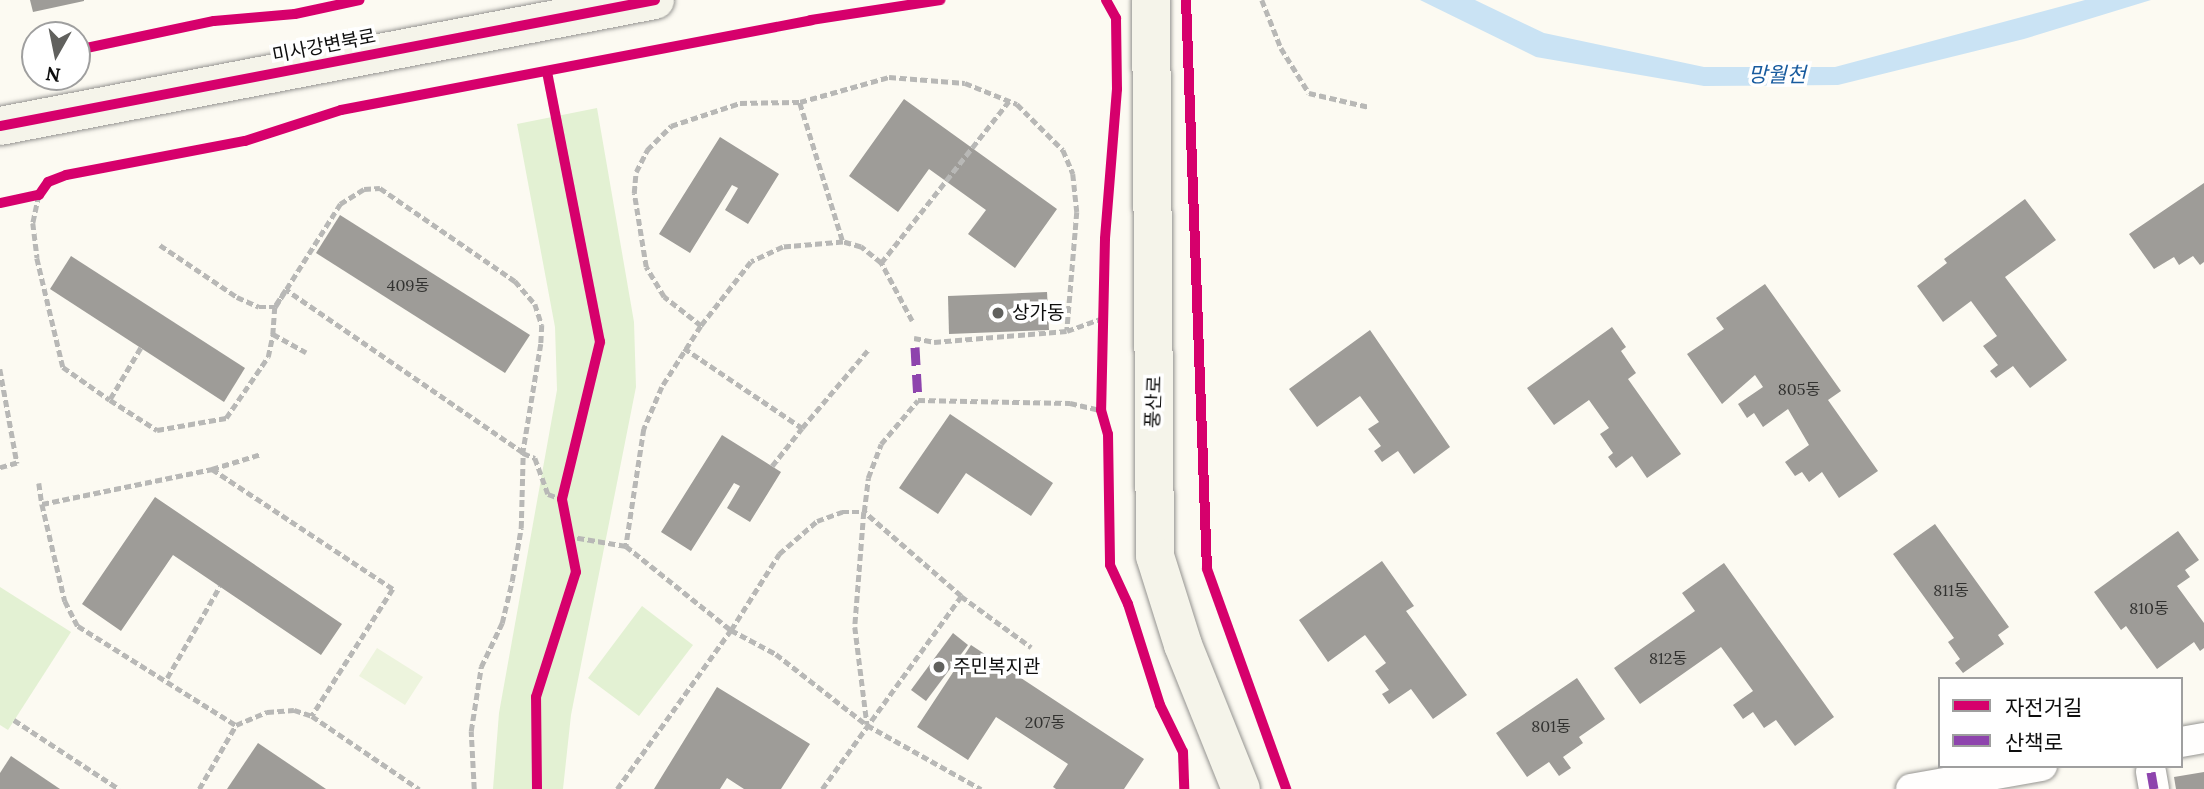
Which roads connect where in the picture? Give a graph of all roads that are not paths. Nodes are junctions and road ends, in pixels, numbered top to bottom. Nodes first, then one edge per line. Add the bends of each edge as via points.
1 (655, 0) edge
2 (1151, 0) edge
3 (0, 126) edge
4 (2204, 738) edge
5 (2183, 742) edge
6 (2031, 768) edge
7 (1241, 789) edge
8 (1911, 789) edge

1 - 3 street, 미사강변북로
2 - 7 street, 풍산로 via 1155,556 1183,645
4 - 5 street
6 - 8 street

